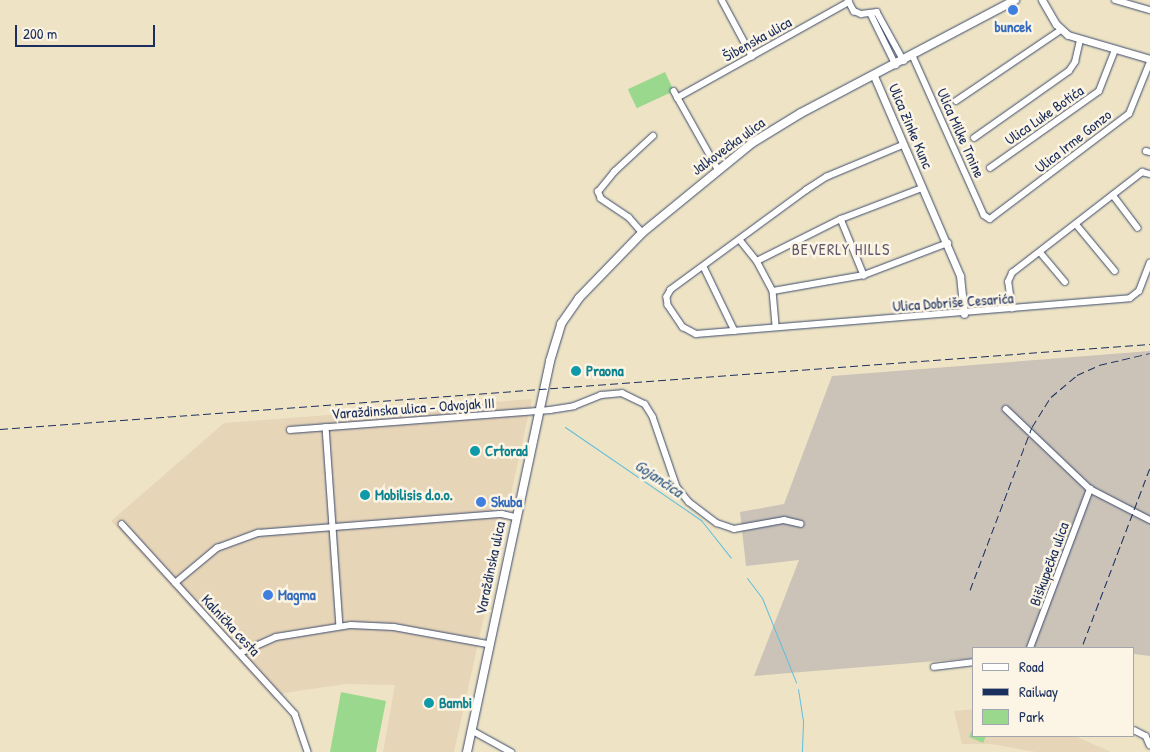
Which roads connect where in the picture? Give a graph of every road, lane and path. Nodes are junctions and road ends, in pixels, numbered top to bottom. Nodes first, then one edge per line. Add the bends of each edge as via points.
1 (722, 0) edge
2 (1037, 0) edge
3 (1042, 0) edge
4 (1115, 0) edge
5 (848, 1) edge
6 (1011, 1) edge
7 (1150, 10) edge
8 (1047, 11) junction
9 (1061, 30) junction
10 (1080, 40) junction
11 (1115, 50) junction
12 (752, 56) junction
13 (913, 56) junction
14 (1150, 61) edge
15 (900, 63) junction
16 (874, 76) junction
17 (674, 91) dead end
18 (678, 98) junction
19 (956, 101) dead end
20 (654, 136) dead end
21 (974, 138) dead end
22 (904, 145) junction
23 (718, 168) junction
24 (990, 168) dead end
25 (1150, 174) edge
26 (922, 188) junction
27 (1113, 195) junction
28 (841, 219) junction
29 (986, 219) joint
30 (1076, 224) junction
31 (1138, 228) dead end
32 (642, 233) junction
33 (740, 240) junction
34 (948, 243) junction
35 (1040, 252) junction
36 (757, 261) junction
37 (1150, 263) edge
38 (704, 267) junction
39 (1115, 271) dead end
40 (864, 275) junction
41 (1065, 282) dead end
42 (773, 291) junction
43 (1012, 310) junction
44 (964, 314) junction
45 (776, 328) junction
46 (735, 331) junction
47 (544, 390) joint
48 (1006, 409) dead end
49 (539, 411) junction
50 (326, 427) junction
51 (290, 430) dead end
52 (1090, 489) junction
53 (515, 517) junction
54 (1150, 520) edge
55 (122, 524) dead end
56 (801, 524) dead end
57 (333, 527) junction
58 (175, 583) junction
59 (340, 626) junction
60 (488, 644) junction
61 (1030, 647) edge
62 (240, 653) junction
63 (972, 662) edge
64 (934, 666) dead end
65 (471, 730) junction
66 (1135, 730) edge
67 (1150, 746) edge
68 (308, 752) edge
69 (467, 752) edge
70 (511, 752) edge

1 - 12 street
2 - 8 street
3 - 8 street
4 - 7 street
5 - 12 street, Šibenska ulica
5 - 15 street via 857,13 874,13
6 - 13 main road, Jalkovečka ulica
8 - 9 street
9 - 10 street
9 - 19 street
10 - 11 street
10 - 21 street via 1075,62 1069,71
11 - 14 street
11 - 24 street, Ulica Luke Botića via 1099,91
12 - 18 street, Šibenska ulica
13 - 15 main road, Jalkovečka ulica
13 - 29 street, Ulica Milke Tmine
14 - 29 street, Ulica Irme Gonzo via 1129,114 997,216
15 - 16 main road, Jalkovečka ulica
16 - 22 street, Ulica Zinke Kunc
16 - 23 main road, Jalkovečka ulica via 783,124
17 - 18 street
18 - 23 street
20 - 32 street via 626,160 598,192
22 - 26 street, Ulica Zinke Kunc
22 - 33 street, Ulica Dobriše Cesarića via 827,177
23 - 32 main road, Jalkovečka ulica
25 - 27 street via 1142,172
26 - 28 street, Ulica Zinke Kunc
26 - 34 street, Ulica Zinke Kunc
27 - 30 street
27 - 31 street
28 - 36 street, Ulica Zinke Kunc
28 - 40 street
30 - 35 street
30 - 39 street
32 - 47 main road, Jalkovečka ulica via 595,279 566,316 556,337
33 - 36 street
33 - 38 street, Ulica Dobriše Cesarića
34 - 40 street
34 - 44 street, Ulica Zinke Kunc via 960,276
35 - 41 street
35 - 43 street via 1009,278
36 - 42 street
37 - 43 street, Ulica Dobriše Cesarića via 1139,291 1130,298
38 - 46 street
38 - 46 street, Ulica Dobriše Cesarića via 671,290 667,297 668,305 688,332
40 - 42 street
42 - 45 street
43 - 44 street, Ulica Dobriše Cesarića
44 - 45 street, Ulica Dobriše Cesarića
45 - 46 street, Ulica Dobriše Cesarića
47 - 49 main road, Varaždinska ulica
48 - 52 street
49 - 50 street, Varaždinska ulica - Odvojak III
49 - 53 main road, Varaždinska ulica
49 - 56 street, Varaždinska ulica - Odvojak III via 574,406 606,394 622,393 634,397 645,404 653,417 677,487 702,512 728,528 784,520
50 - 51 street, Varaždinska ulica - Odvojak III
50 - 57 street
52 - 54 street
52 - 61 street, Biškupečka ulica
53 - 57 street via 502,514
53 - 60 main road, Varaždinska ulica
55 - 58 street, Kalnička cesta
57 - 58 street via 266,532 236,539 210,552
57 - 59 street
58 - 62 street, Kalnička cesta
59 - 60 street via 394,627
59 - 62 street via 276,637
60 - 65 main road, Varaždinska ulica
62 - 68 street, Kalnička cesta via 295,714
63 - 64 street
65 - 69 main road, Varaždinska ulica
65 - 70 street
66 - 67 street via 1146,736

